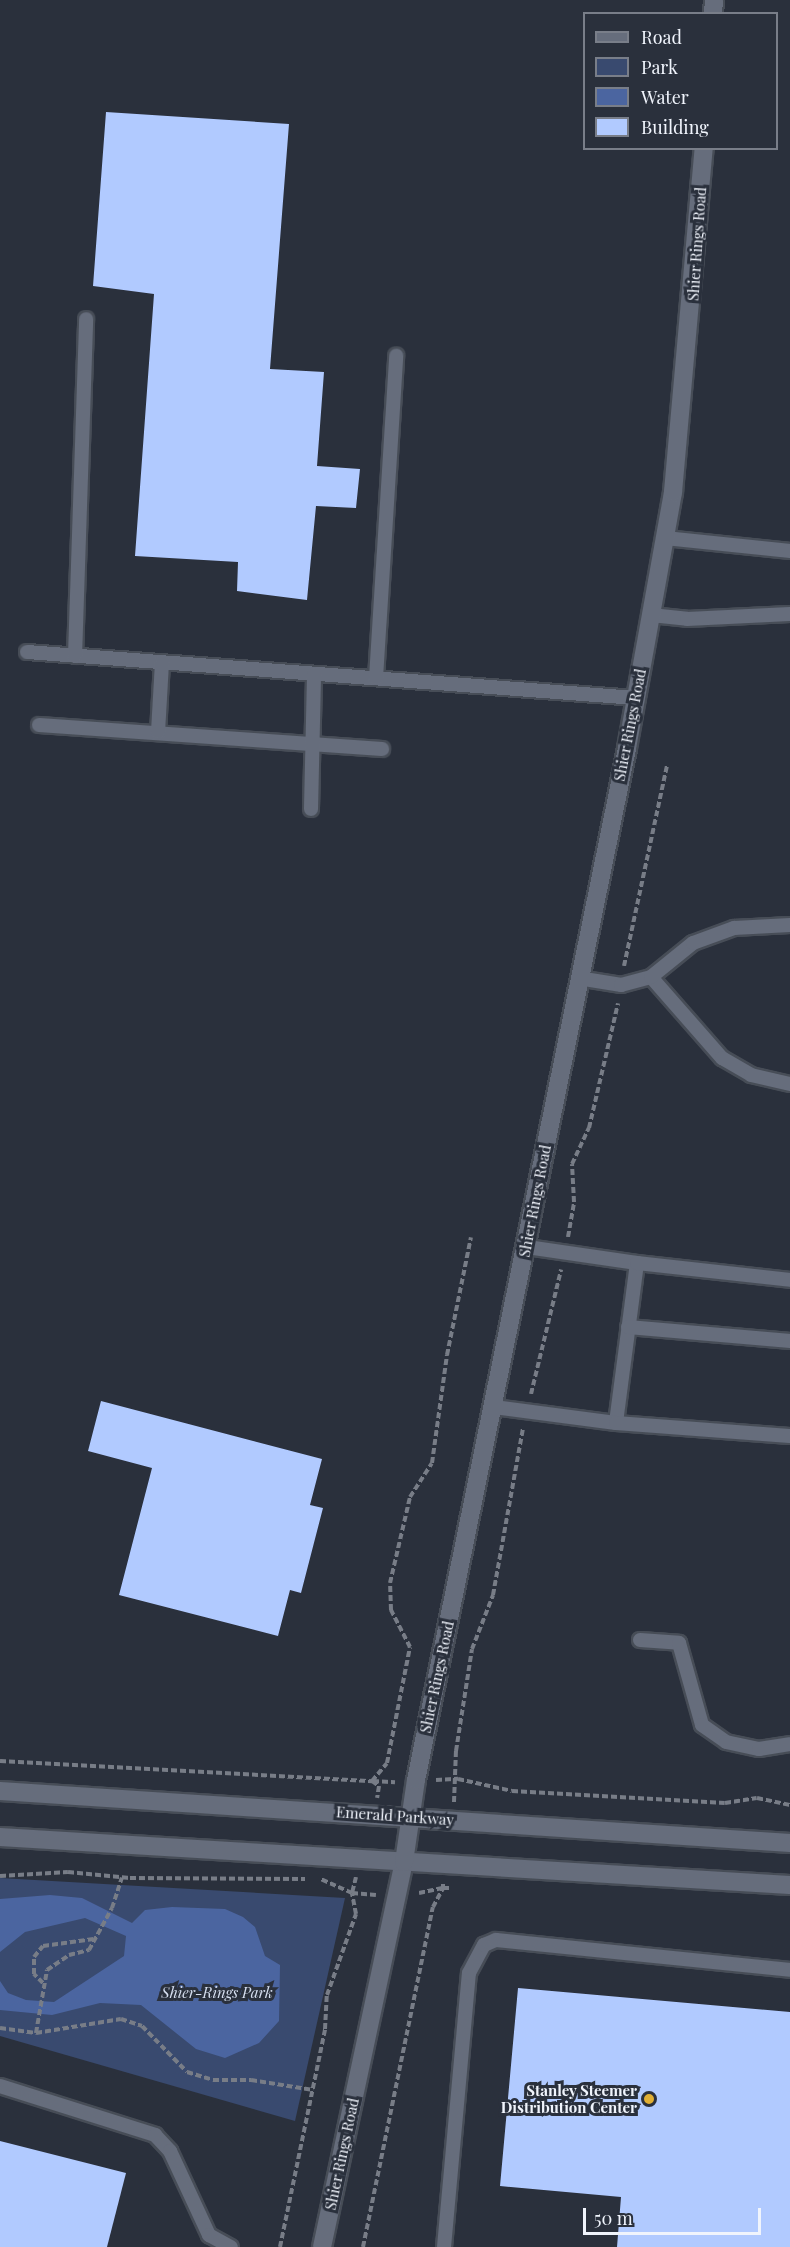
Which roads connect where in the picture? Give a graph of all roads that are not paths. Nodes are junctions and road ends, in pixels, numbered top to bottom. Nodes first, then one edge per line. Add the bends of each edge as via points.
1 (704, 150) edge
2 (86, 319) dead end
3 (396, 356) dead end
4 (665, 538) junction
5 (790, 551) edge
6 (790, 614) edge
7 (651, 615) junction
8 (27, 652) dead end
9 (75, 656) junction
10 (162, 662) junction
11 (314, 674) junction
12 (376, 678) junction
13 (636, 698) junction
14 (39, 725) dead end
15 (158, 732) junction
16 (312, 741) junction
17 (382, 749) dead end
18 (311, 809) dead end
19 (790, 925) edge
20 (651, 977) junction
21 (578, 978) junction
22 (790, 1084) edge
23 (527, 1247) junction
24 (637, 1263) junction
25 (790, 1280) edge
26 (628, 1327) junction
27 (790, 1341) edge
28 (494, 1407) junction
29 (616, 1423) junction
30 (790, 1436) edge
31 (640, 1640) dead end
32 (790, 1744) edge
33 (0, 1791) edge
34 (410, 1816) junction
35 (0, 1837) edge
36 (790, 1843) edge
37 (404, 1862) junction
38 (790, 1885) edge
39 (790, 1970) edge
40 (0, 2086) edge
41 (231, 2247) edge
42 (322, 2247) edge
43 (444, 2247) edge

1 - 4 main road, Shier Rings Road via 692,307
2 - 9 lane
3 - 12 lane
4 - 5 lane
4 - 7 main road, Shier Rings Road
6 - 7 lane via 687,619
7 - 13 main road, Shier Rings Road
8 - 9 lane
9 - 10 lane
10 - 11 lane
10 - 15 lane
11 - 12 lane
11 - 16 lane
12 - 13 lane
13 - 21 main road, Shier Rings Road
14 - 15 lane
15 - 16 lane
16 - 17 lane
16 - 18 lane
19 - 20 lane via 724,932 693,944
20 - 21 lane via 621,985
20 - 22 lane via 722,1058 751,1076
21 - 23 main road, Shier Rings Road
23 - 24 lane
23 - 28 main road, Shier Rings Road
24 - 25 lane
24 - 26 lane
26 - 27 lane
26 - 29 lane
28 - 29 lane
28 - 34 main road, Shier Rings Road
29 - 30 lane
31 - 32 lane via 679,1643 702,1725 726,1742 759,1749
33 - 34 main road, Emerald Parkway
34 - 36 main road, Emerald Parkway
34 - 37 main road, Shier Rings Road
35 - 37 main road
37 - 38 main road
37 - 42 main road, Shier Rings Road
39 - 43 lane via 496,1940 484,1945 469,1973
40 - 41 lane via 155,2135 170,2151 209,2235

